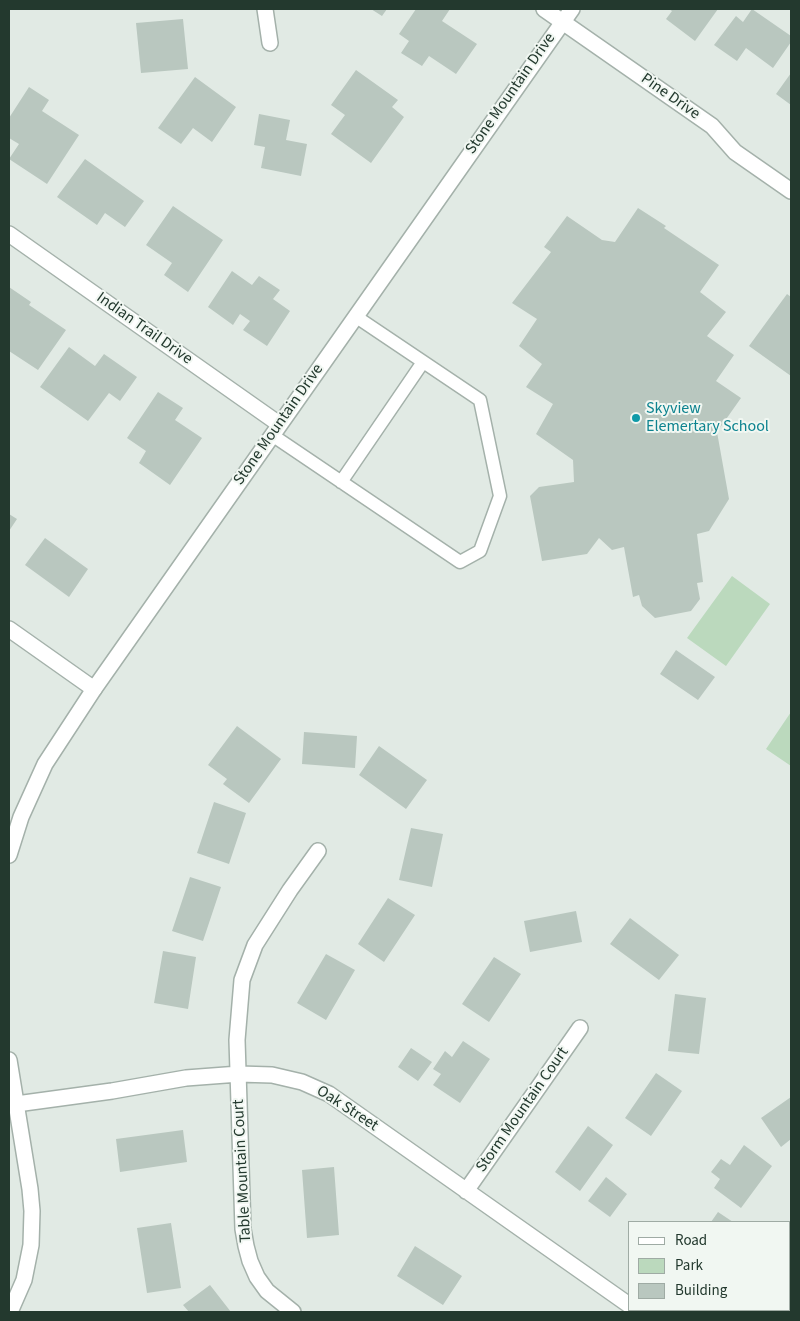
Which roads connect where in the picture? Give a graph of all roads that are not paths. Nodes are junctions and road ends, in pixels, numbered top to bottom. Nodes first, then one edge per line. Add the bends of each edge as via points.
1 (265, 9) edge
2 (544, 9) edge
3 (572, 9) edge
4 (563, 22) junction
5 (270, 43) dead end
6 (791, 191) edge
7 (9, 234) edge
8 (356, 316) junction
9 (423, 362) junction
10 (276, 430) junction
11 (341, 482) junction
12 (9, 629) edge
13 (94, 689) junction
14 (318, 851) dead end
15 (9, 855) edge
16 (580, 1028) dead end
17 (9, 1060) edge
18 (239, 1074) junction
19 (12, 1104) edge
20 (466, 1191) junction
21 (628, 1304) edge
22 (10, 1312) edge
23 (293, 1312) edge

1 - 5 street
2 - 4 street, Pine Drive
3 - 4 street, Stone Mountain Drive
4 - 6 street, Pine Drive via 712,126 735,152
4 - 8 street, Stone Mountain Drive
7 - 10 street, Indian Trail Drive
8 - 9 lane
8 - 10 street, Stone Mountain Drive
9 - 11 lane
9 - 11 lane via 480,400 500,496 480,551 460,562
10 - 11 lane
10 - 13 street, Stone Mountain Drive
12 - 13 street
13 - 15 street, Stone Mountain Drive via 46,764 21,817
14 - 18 street, Table Mountain Court via 254,945 242,980 237,1040
16 - 20 street, Storm Mountain Court
17 - 19 street
18 - 19 street, Oak Street via 186,1078
18 - 20 street, Oak Street via 272,1075 302,1082 330,1094
18 - 23 street, Table Mountain Court via 246,1246 257,1277 267,1291
19 - 22 street via 30,1189 31,1245 24,1280
20 - 21 street, Oak Street

